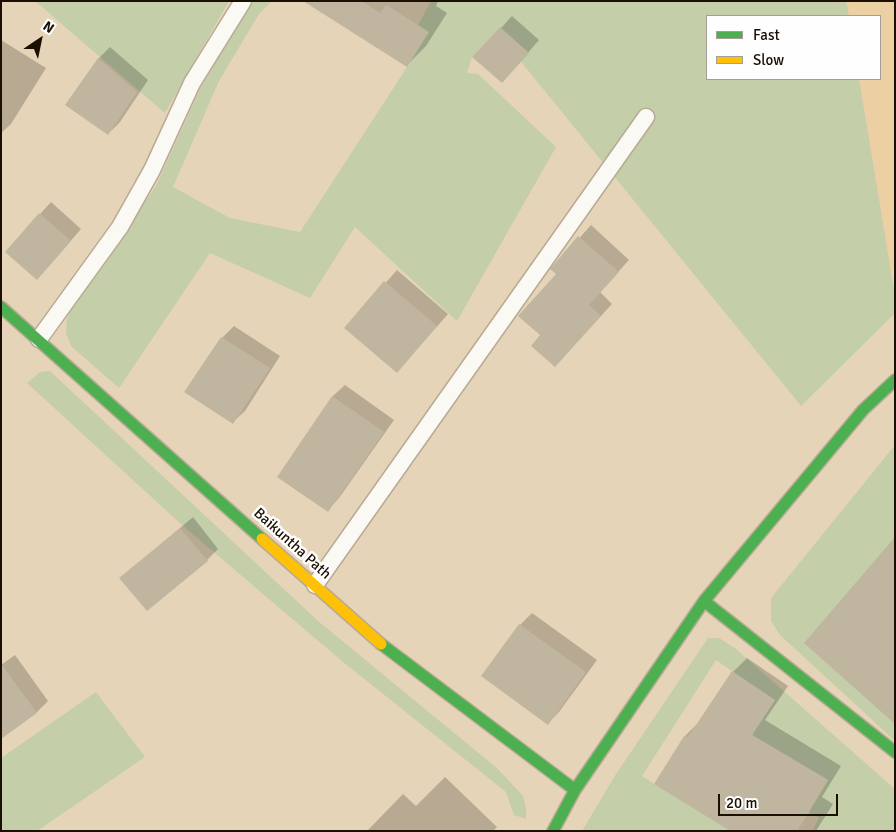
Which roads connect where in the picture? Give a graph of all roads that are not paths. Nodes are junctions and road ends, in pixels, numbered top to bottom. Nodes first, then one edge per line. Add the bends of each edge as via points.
1 (243, 1) edge
2 (646, 117) dead end
3 (1, 307) edge
4 (39, 339) junction
5 (895, 380) edge
6 (315, 585) junction
7 (704, 600) junction
8 (895, 752) edge
9 (574, 790) junction
10 (553, 831) edge

1 - 4 lane via 192,83 152,170 120,227
2 - 6 lane
3 - 4 street, Baikuntha Path
4 - 6 street, Baikuntha Path
5 - 7 street via 863,410
6 - 9 street, Baikuntha Path via 388,650
7 - 8 street
7 - 9 street
9 - 10 street

